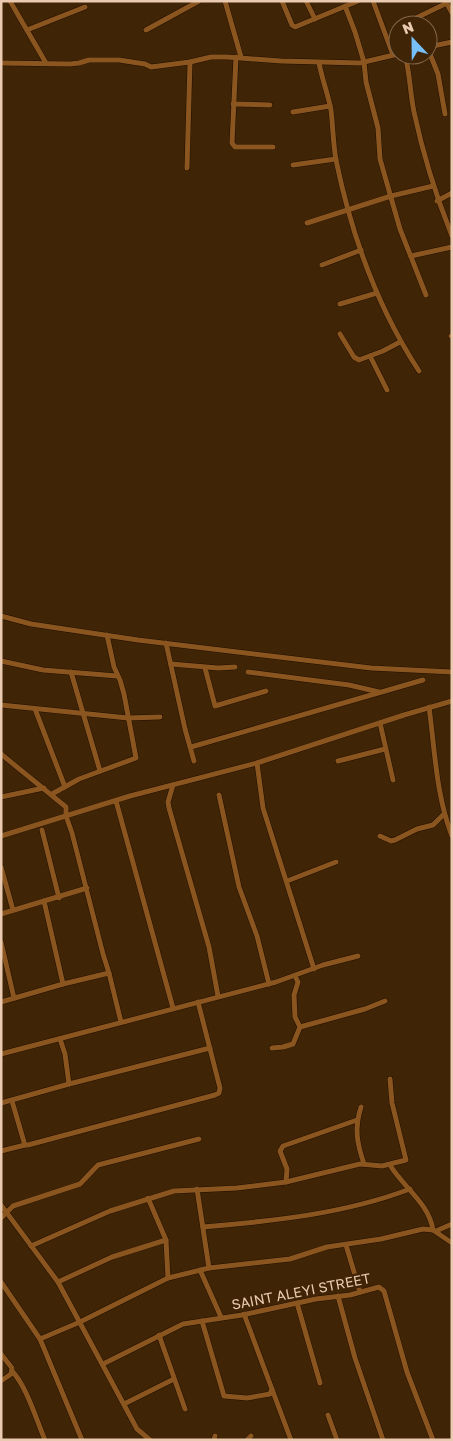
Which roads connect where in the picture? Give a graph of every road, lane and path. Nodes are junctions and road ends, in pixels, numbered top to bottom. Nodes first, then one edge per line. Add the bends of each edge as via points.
1 (10, 1) edge
2 (199, 1) edge
3 (225, 1) edge
4 (282, 1) edge
5 (306, 1) edge
6 (357, 1) edge
7 (373, 1) edge
8 (446, 2) edge
9 (345, 6) junction
10 (85, 8) dead end
11 (452, 13) edge
12 (422, 15) edge
13 (315, 19) junction
14 (27, 30) junction
15 (146, 30) dead end
16 (388, 37) edge
17 (452, 42) edge
18 (438, 46) edge
19 (388, 56) edge
20 (239, 57) junction
21 (1, 62) edge
22 (190, 62) junction
23 (319, 62) junction
24 (364, 62) junction
25 (46, 63) junction
26 (408, 65) edge
27 (435, 65) edge
28 (233, 104) junction
29 (270, 105) dead end
30 (330, 106) junction
31 (293, 112) dead end
32 (445, 114) dead end
33 (273, 147) dead end
34 (336, 159) junction
35 (293, 165) dead end
36 (187, 168) dead end
37 (433, 186) junction
38 (452, 193) edge
39 (391, 196) junction
40 (438, 201) junction
41 (349, 209) junction
42 (307, 223) dead end
43 (452, 236) edge
44 (452, 247) edge
45 (361, 250) junction
46 (411, 256) junction
47 (322, 266) dead end
48 (377, 293) junction
49 (426, 294) dead end
50 (340, 304) dead end
51 (340, 334) dead end
52 (400, 342) junction
53 (370, 356) junction
54 (418, 371) dead end
55 (387, 390) dead end
56 (1, 616) edge
57 (107, 635) junction
58 (166, 643) junction
59 (1, 661) edge
60 (171, 664) junction
61 (235, 667) dead end
62 (205, 668) junction
63 (71, 672) junction
64 (248, 672) dead end
65 (452, 672) edge
66 (117, 676) junction
67 (423, 680) dead end
68 (266, 691) dead end
69 (380, 692) junction
70 (452, 701) edge
71 (1, 705) edge
72 (430, 708) junction
73 (35, 709) junction
74 (84, 713) junction
75 (160, 717) dead end
76 (128, 718) junction
77 (380, 723) junction
78 (191, 747) junction
79 (385, 749) junction
80 (1, 754) edge
81 (194, 761) dead end
82 (338, 761) dead end
83 (257, 763) junction
84 (100, 772) junction
85 (393, 780) dead end
86 (172, 784) junction
87 (65, 787) junction
88 (44, 788) junction
89 (52, 794) junction
90 (219, 795) dead end
91 (1, 797) edge
92 (116, 800) junction
93 (444, 814) junction
94 (66, 816) junction
95 (42, 830) dead end
96 (1, 836) edge
97 (380, 836) dead end
98 (452, 836) edge
99 (336, 862) dead end
100 (1, 867) edge
101 (287, 881) junction
102 (87, 888) junction
103 (59, 898) junction
104 (44, 901) junction
105 (13, 910) junction
106 (1, 914) edge
107 (1, 942) edge
108 (358, 956) dead end
109 (314, 969) junction
110 (109, 973) junction
111 (296, 976) junction
112 (63, 984) junction
113 (269, 984) junction
114 (218, 996) junction
115 (14, 998) junction
116 (385, 1001) dead end
117 (1, 1002) edge
118 (198, 1002) junction
119 (173, 1008) junction
120 (121, 1022) junction
121 (300, 1027) junction
122 (60, 1039) junction
123 (210, 1048) junction
124 (272, 1048) dead end
125 (1, 1053) edge
126 (390, 1079) dead end
127 (69, 1084) junction
128 (12, 1101) junction
129 (1, 1103) edge
130 (361, 1107) dead end
131 (357, 1120) junction
132 (199, 1139) dead end
133 (25, 1145) junction
134 (1, 1152) edge
135 (364, 1164) junction
136 (390, 1165) junction
137 (286, 1182) junction
138 (197, 1189) junction
139 (410, 1189) junction
140 (148, 1198) junction
141 (1, 1205) edge
142 (8, 1212) junction
143 (1, 1218) edge
144 (452, 1224) edge
145 (203, 1227) junction
146 (434, 1231) junction
147 (166, 1240) junction
148 (452, 1243) edge
149 (346, 1245) junction
150 (31, 1246) junction
151 (209, 1268) junction
152 (200, 1270) junction
153 (168, 1278) junction
154 (1, 1282) edge
155 (58, 1282) junction
156 (360, 1292) junction
157 (338, 1296) junction
158 (296, 1303) junction
159 (244, 1314) junction
160 (221, 1317) junction
161 (202, 1321) junction
162 (80, 1322) junction
163 (159, 1335) junction
164 (40, 1339) junction
165 (1, 1354) edge
166 (103, 1364) junction
167 (12, 1371) junction
168 (174, 1379) junction
169 (1, 1380) edge
170 (320, 1383) dead end
171 (272, 1389) junction
172 (124, 1404) junction
173 (185, 1410) dead end
174 (328, 1415) dead end
175 (45, 1440) edge
176 (82, 1440) edge
177 (150, 1440) edge
178 (291, 1440) edge
179 (337, 1440) edge
180 (382, 1440) edge
181 (433, 1440) edge

1 - 14 street
2 - 15 street
3 - 20 street
4 - 13 street via 293,27
5 - 13 street
6 - 9 street
7 - 16 street
8 - 11 street
8 - 12 street
9 - 13 street
9 - 24 street
10 - 14 street
14 - 25 street
17 - 18 street
19 - 24 street
20 - 22 street via 211,57
20 - 23 street
20 - 28 street
21 - 25 street
22 - 25 street via 151,67 119,60
22 - 36 street
23 - 24 street
23 - 30 street
24 - 39 street via 378,128 380,159
26 - 37 street via 414,110
27 - 32 street
28 - 29 street
28 - 33 street via 231,141 234,146
30 - 31 street
30 - 34 street
34 - 35 street
34 - 41 street
37 - 39 street
37 - 40 street
38 - 40 street
39 - 41 street
39 - 46 street
40 - 43 street
41 - 42 street
41 - 45 street
44 - 46 street
45 - 47 street
45 - 48 street
46 - 49 street
48 - 50 street
48 - 52 street
51 - 53 street via 356,359
52 - 53 street
52 - 54 street
53 - 55 street
56 - 57 street via 31,624
57 - 58 street
57 - 66 street
58 - 60 street
58 - 65 street via 371,668
59 - 63 street
60 - 62 street
60 - 78 street
61 - 62 street
62 - 68 street via 215,706
63 - 66 street
63 - 74 street
64 - 69 street
66 - 76 street
67 - 69 street
69 - 78 street
70 - 72 street
71 - 73 street
72 - 77 street
72 - 93 street
73 - 74 street
73 - 87 street
74 - 76 street
74 - 84 street
75 - 76 street
76 - 84 street via 136,758
77 - 79 street
77 - 83 street
78 - 81 street
79 - 82 street
79 - 85 street
80 - 88 street
83 - 86 street
83 - 101 street via 264,808
84 - 87 street
86 - 92 street
86 - 114 street via 169,808 209,947
87 - 89 street
88 - 89 street
88 - 91 street
89 - 94 street via 66,806
90 - 113 street via 239,887 258,936
92 - 94 street
92 - 119 street
93 - 97 street via 434,826 417,829 395,840
93 - 98 street
94 - 96 street
94 - 102 street
95 - 103 street
99 - 101 street
100 - 105 street
101 - 109 street
102 - 103 street
102 - 110 street
103 - 104 street
104 - 105 street
104 - 112 street
105 - 106 street
107 - 115 street
108 - 109 street
109 - 111 street
110 - 112 street
110 - 120 street
111 - 113 street
111 - 121 street via 295,1017
112 - 115 street
113 - 114 street
114 - 118 street
115 - 117 street
116 - 121 street
118 - 119 street
118 - 123 street
119 - 120 street
120 - 122 street
121 - 124 street via 293,1044
122 - 125 street
122 - 127 street
123 - 127 street
123 - 133 street via 220,1088 216,1095
126 - 136 street via 392,1103 406,1160
127 - 128 street
128 - 129 street
128 - 133 street
130 - 131 street
131 - 135 street via 357,1143
131 - 137 street via 283,1146 280,1151
132 - 142 street via 98,1165 80,1184 13,1206
133 - 134 street
135 - 136 street
135 - 137 street
136 - 139 street
137 - 138 street
138 - 140 street
138 - 145 street
139 - 145 street via 378,1200 304,1216
139 - 146 street via 432,1222
140 - 147 street
140 - 150 street
141 - 142 street
142 - 143 street
142 - 150 street
144 - 146 street
145 - 151 street
146 - 148 street
146 - 149 street via 423,1229
147 - 153 street
147 - 155 street via 112,1257
149 - 151 street via 327,1247 290,1259
149 - 156 street
150 - 155 street
151 - 152 street
152 - 153 street
152 - 160 street
153 - 162 street
154 - 164 street
155 - 162 street
156 - 157 street, SAINT ALEYI STREET
156 - 181 street, SAINT ALEYI STREET via 380,1287 384,1291 407,1372
157 - 158 street, SAINT ALEYI STREET
157 - 180 street
158 - 159 street, SAINT ALEYI STREET
158 - 170 street
159 - 160 street, SAINT ALEYI STREET
159 - 171 street
160 - 161 street, SAINT ALEYI STREET
161 - 163 street, SAINT ALEYI STREET via 183,1324
161 - 171 street via 224,1396 252,1398 270,1394
162 - 164 street
162 - 166 street
163 - 166 street, SAINT ALEYI STREET
163 - 168 street
164 - 176 street
165 - 167 street
166 - 172 street
167 - 169 street
167 - 175 street
168 - 172 street
168 - 173 street
171 - 178 street
172 - 177 street via 137,1429
174 - 179 street

